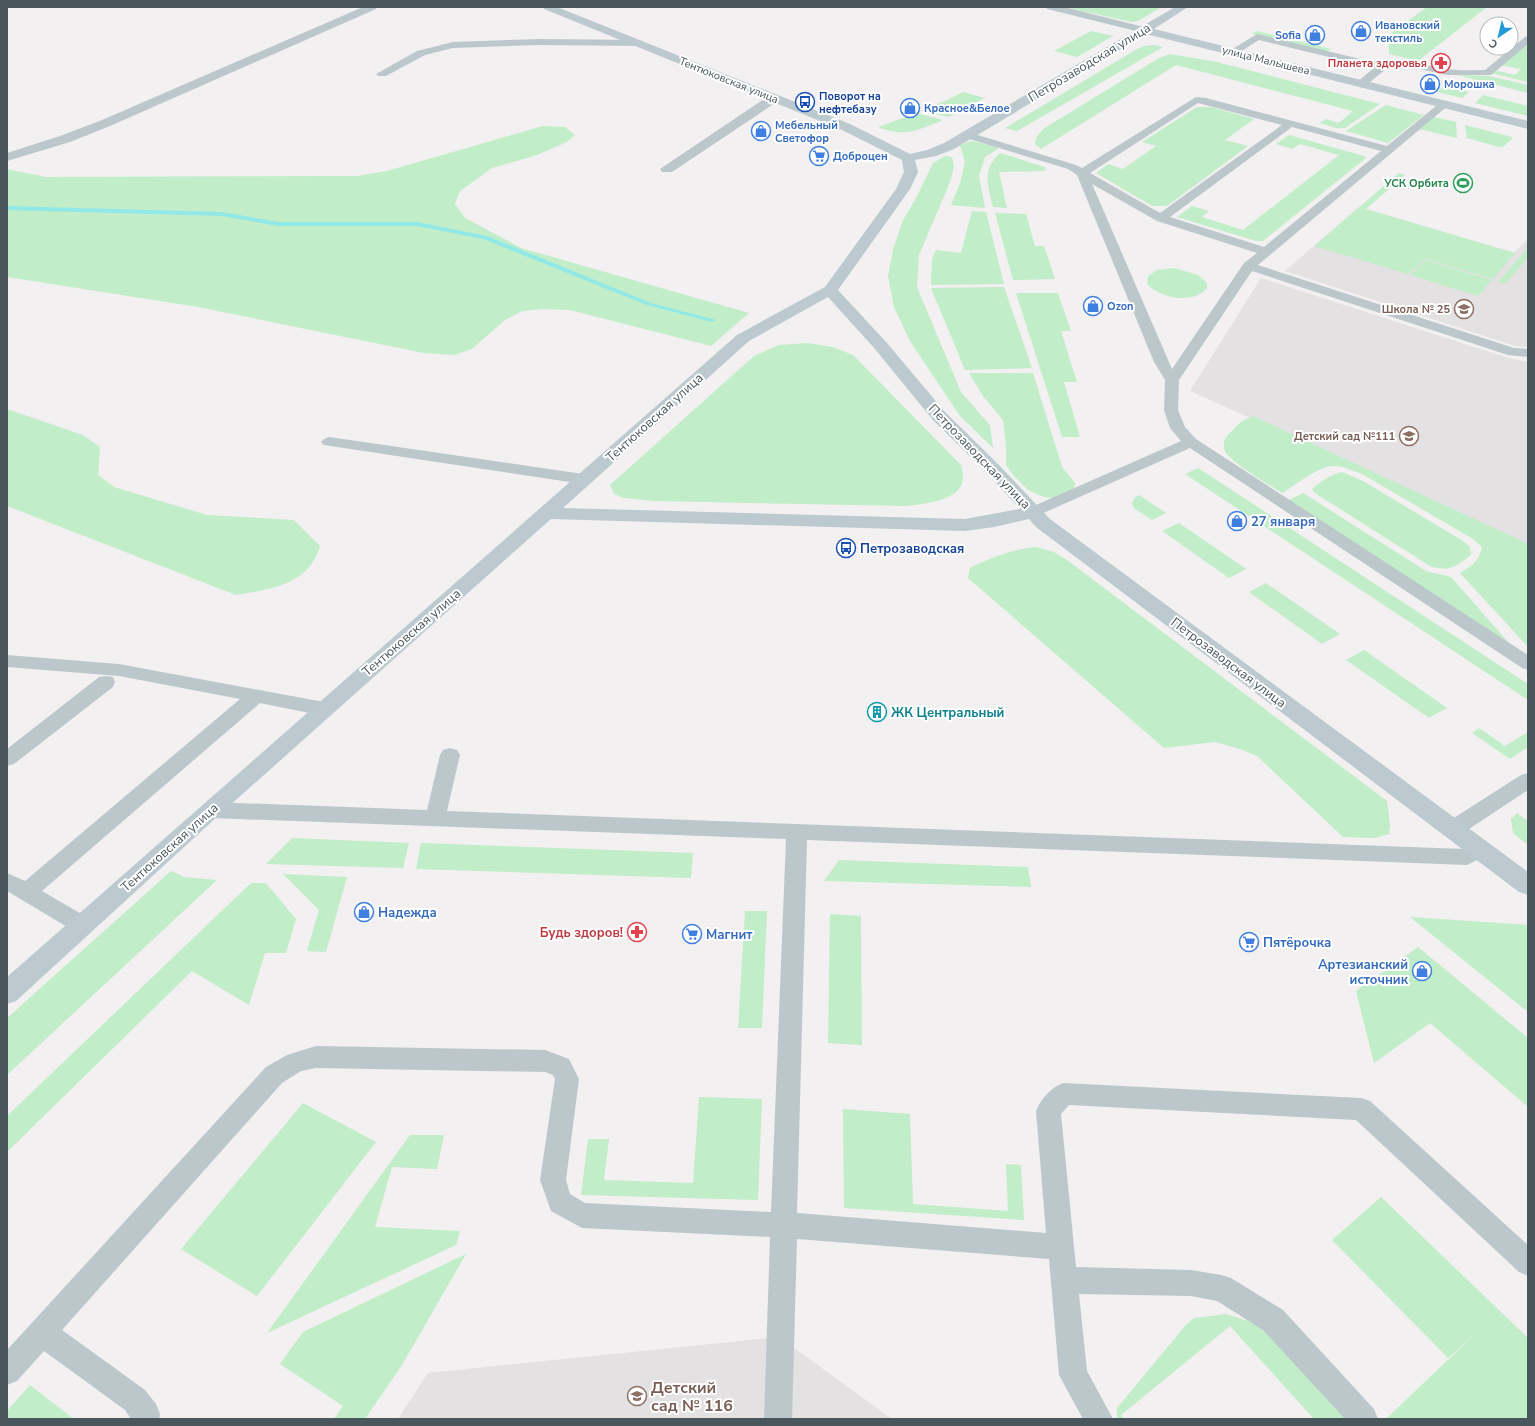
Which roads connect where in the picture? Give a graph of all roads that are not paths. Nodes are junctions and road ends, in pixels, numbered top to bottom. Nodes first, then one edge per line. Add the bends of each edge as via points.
1 (372, 7) edge
2 (548, 7) edge
3 (1051, 7) edge
4 (1183, 7) edge
5 (1144, 30) junction
6 (1528, 39) edge
7 (640, 44) junction
8 (1234, 52) junction
9 (1382, 67) junction
10 (382, 74) dead end
11 (1361, 84) junction
12 (774, 98) junction
13 (1444, 104) junction
14 (1290, 124) junction
15 (1528, 125) edge
16 (967, 135) junction
17 (1390, 150) junction
18 (7, 157) edge
19 (908, 158) junction
20 (667, 169) dead end
21 (1082, 173) junction
22 (1161, 218) junction
23 (1267, 252) junction
24 (1249, 266) junction
25 (830, 290) junction
26 (1528, 353) edge
27 (1172, 380) junction
28 (329, 442) dead end
29 (1191, 442) junction
30 (583, 479) junction
31 (1033, 512) junction
32 (546, 513) junction
33 (7, 661) edge
34 (1528, 664) edge
35 (106, 682) dead end
36 (256, 696) junction
37 (324, 709) junction
38 (450, 756) dead end
39 (7, 759) edge
40 (1528, 780) edge
41 (210, 810) junction
42 (435, 819) junction
43 (1453, 829) junction
44 (797, 833) junction
45 (1480, 849) junction
46 (7, 881) edge
47 (1528, 885) edge
48 (26, 892) junction
49 (82, 925) junction
50 (7, 993) edge
51 (783, 1225) junction
52 (1061, 1247) junction
53 (1528, 1263) edge
54 (1064, 1280) junction
55 (42, 1333) junction
56 (7, 1371) edge
57 (145, 1419) edge
58 (778, 1419) edge
59 (1099, 1419) edge
60 (1364, 1419) edge

1 - 18 street via 106,123
2 - 7 street, Тентюковская улица
3 - 5 street
4 - 5 street, Петрозаводская улица
5 - 8 street, улица Малышева
5 - 16 street, Петрозаводская улица
6 - 9 lane via 1486,73 1447,72 1394,63
7 - 10 street via 548,42 453,45 421,53
7 - 12 street, Тентюковская улица
8 - 9 lane via 1257,37
8 - 11 street, улица Малышева
9 - 11 lane
11 - 13 street, улица Малышева
12 - 19 street, Тентюковская улица via 846,127
12 - 20 street
13 - 15 street, улица Малышева
13 - 17 lane
14 - 17 lane
14 - 21 lane via 1196,100
14 - 22 lane
16 - 19 street, Петрозаводская улица via 949,146
16 - 21 lane via 1072,167
17 - 23 lane
19 - 25 street via 911,172 903,189
21 - 22 lane
21 - 27 lane via 1161,362
22 - 23 lane
23 - 24 lane
24 - 26 lane via 1513,352
24 - 27 lane
25 - 30 street, Тентюковская улица via 743,338
25 - 31 street, Петрозаводская улица via 939,416
27 - 29 lane via 1171,410 1178,428
28 - 30 lane
29 - 31 lane
29 - 34 lane
30 - 32 street, Тентюковская улица
31 - 32 street via 965,526
31 - 43 street, Петрозаводская улица via 1057,533
32 - 37 street, Тентюковская улица
33 - 36 lane via 119,670
35 - 39 lane
36 - 37 lane
36 - 48 lane
37 - 41 street, Тентюковская улица
38 - 42 lane
40 - 43 lane
41 - 42 lane
41 - 49 street, Тентюковская улица
42 - 44 lane
43 - 45 street, Петрозаводская улица
44 - 45 lane via 1467,857
44 - 51 lane
45 - 47 street, Петрозаводская улица
46 - 48 lane
48 - 49 lane
49 - 50 street, Тентюковская улица
51 - 52 lane
51 - 55 lane via 582,1215 560,1202 552,1180 567,1079 561,1066 545,1061 316,1057 295,1062 274,1075
51 - 58 lane
52 - 53 lane via 1048,1111 1063,1094 1362,1109
52 - 54 lane
54 - 59 lane via 1073,1375
54 - 60 lane via 1191,1283 1221,1288 1273,1320
55 - 56 lane
55 - 57 lane via 135,1400 146,1414

